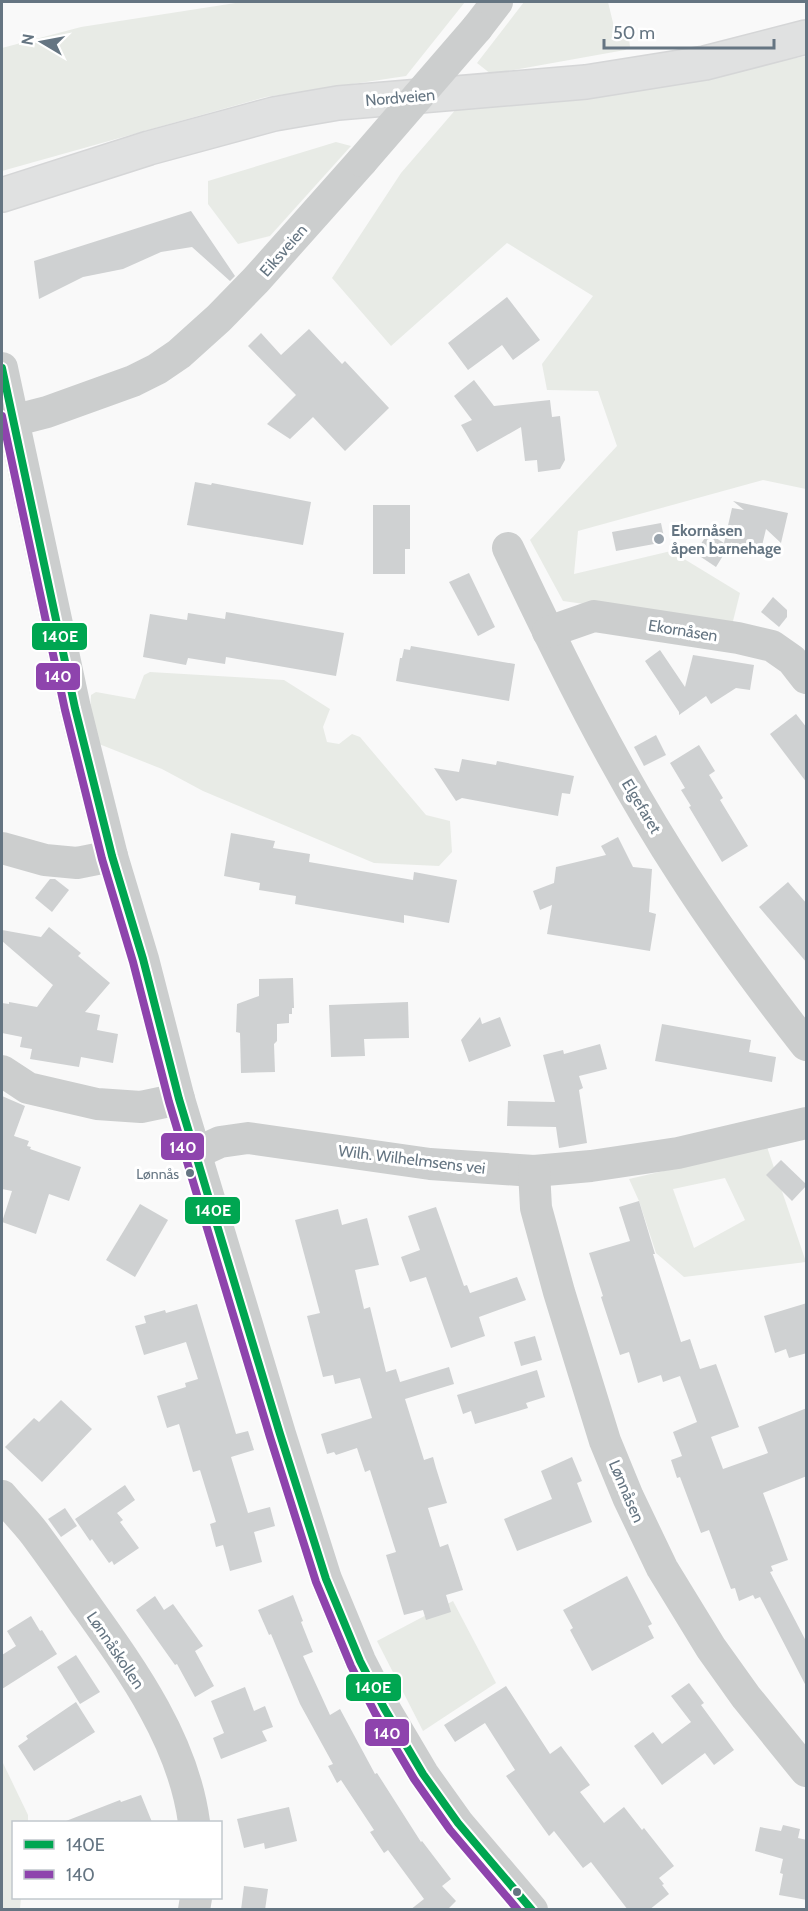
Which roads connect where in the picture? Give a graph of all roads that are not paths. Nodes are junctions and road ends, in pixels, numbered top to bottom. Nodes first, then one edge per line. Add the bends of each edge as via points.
1 (497, 2) edge
2 (807, 38) edge
3 (2, 195) edge
4 (2, 368) edge
5 (12, 421) junction
6 (508, 548) dead end
7 (548, 632) junction
8 (807, 678) edge
9 (2, 848) edge
10 (112, 856) junction
11 (807, 1045) edge
12 (2, 1071) edge
13 (179, 1099) junction
14 (807, 1123) edge
15 (195, 1153) junction
16 (534, 1171) junction
17 (2, 1496) edge
18 (807, 1771) edge
19 (194, 1821) edge
20 (532, 1910) edge

1 - 5 street, Eiksveien, bridge via 256,280 179,354 133,381
2 - 3 main road, Nordveien via 705,63 586,82 338,103 274,114 149,148
4 - 5 street
5 - 10 street
6 - 7 street, Elgefaret
7 - 8 street, Ekornåsen via 594,616 738,638 772,646 792,660
7 - 11 street, Elgefaret via 628,784 683,876 747,969
9 - 10 street via 45,860 77,863
10 - 13 street
12 - 13 street via 28,1088 98,1104 141,1107
13 - 15 street
14 - 16 street, Wilh. Wilhelmsens vei via 678,1153
15 - 16 street, Wilh. Wilhelmsens vei via 220,1142 248,1138 430,1164
15 - 20 street via 323,1568 360,1661 423,1774 458,1823
16 - 18 street, Lønnåsen via 536,1208 559,1292 605,1441 628,1497 662,1568 711,1648
17 - 19 street, Lønnåskollen via 114,1644 155,1709 177,1758

